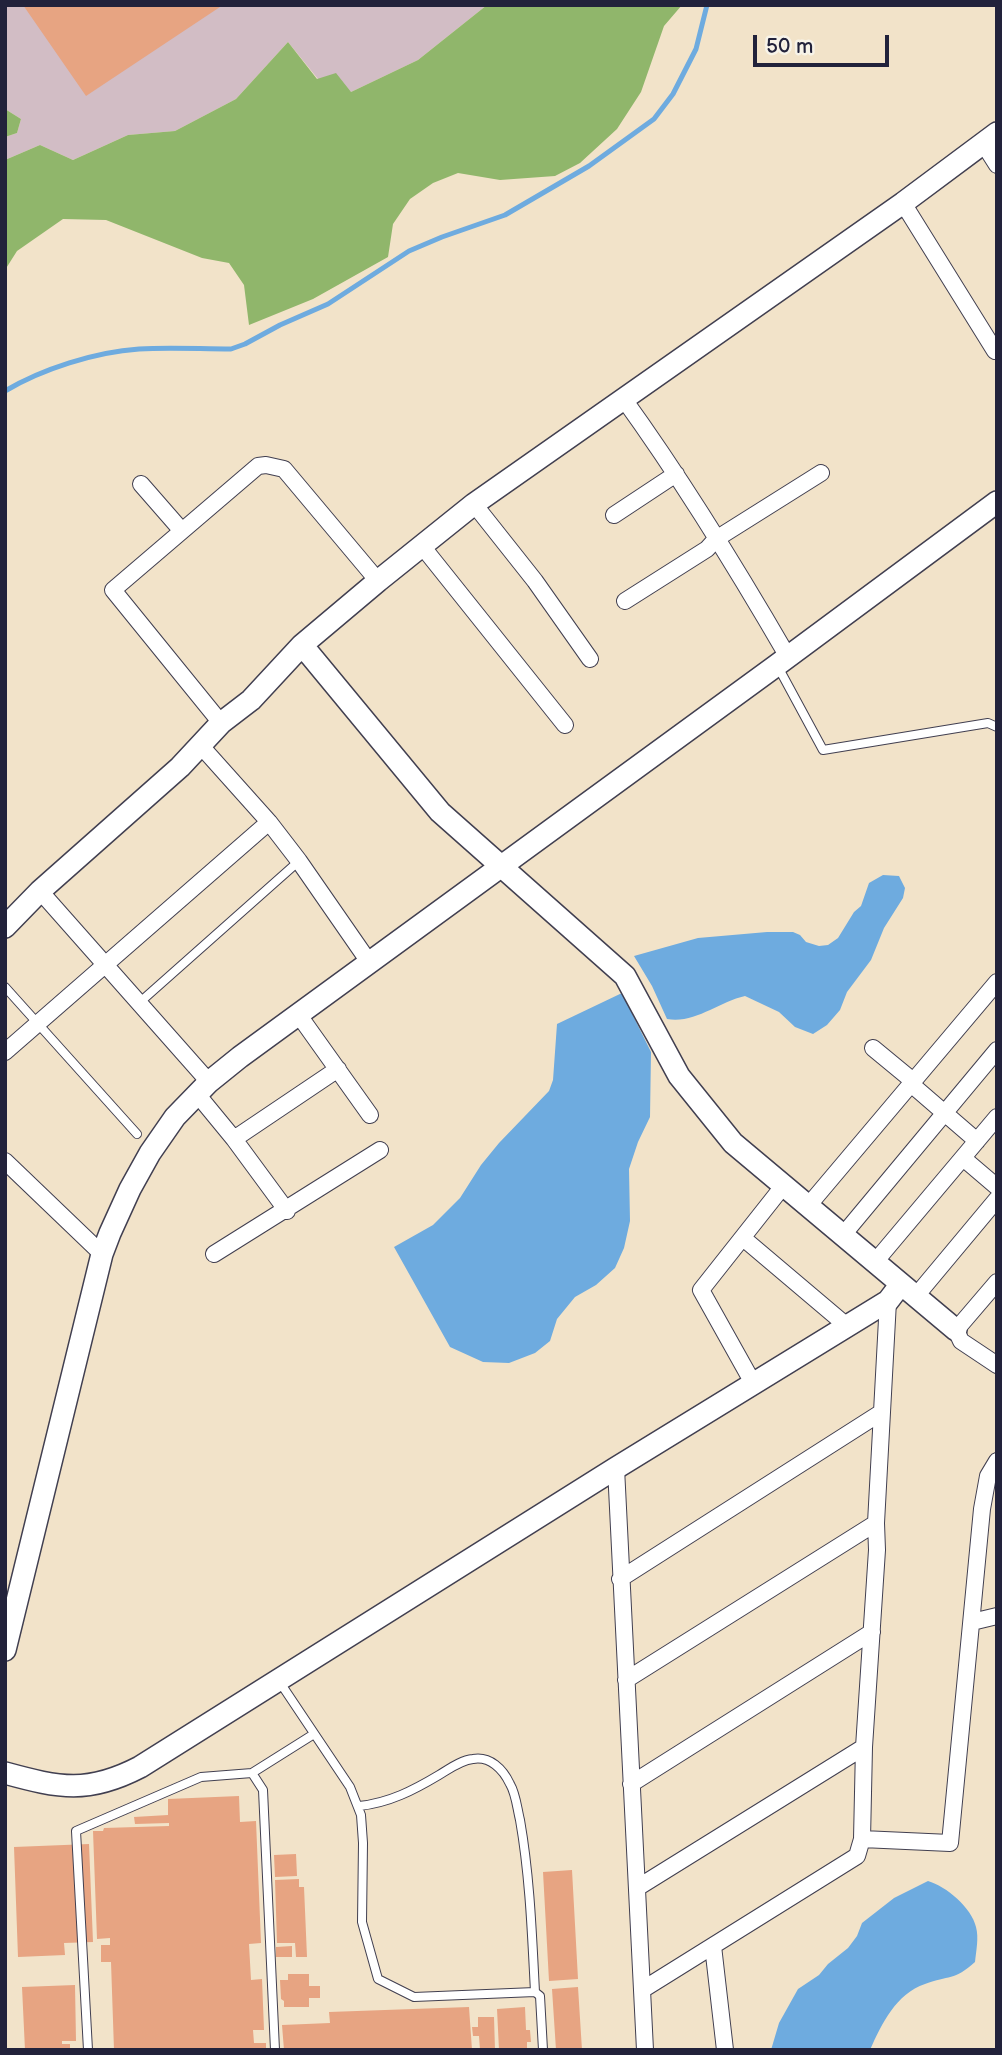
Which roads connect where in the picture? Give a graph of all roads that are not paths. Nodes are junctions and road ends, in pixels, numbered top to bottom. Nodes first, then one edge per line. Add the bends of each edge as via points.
1 (990, 138) edge
2 (997, 165) edge
3 (903, 203) junction
4 (997, 350) edge
5 (623, 398) junction
6 (821, 473) dead end
7 (676, 474) junction
8 (141, 484) dead end
9 (997, 502) edge
10 (474, 505) junction
11 (614, 515) dead end
12 (182, 531) junction
13 (716, 539) junction
14 (422, 546) junction
15 (378, 581) junction
16 (625, 601) dead end
17 (302, 645) junction
18 (590, 659) dead end
19 (783, 661) junction
20 (221, 723) junction
21 (565, 725) dead end
22 (997, 727) edge
23 (201, 746) junction
24 (269, 822) junction
25 (299, 861) junction
26 (501, 866) junction
27 (40, 891) junction
28 (5, 927) edge
29 (369, 962) junction
30 (106, 966) junction
31 (997, 982) edge
32 (5, 986) edge
33 (139, 1003) junction
34 (298, 1014) junction
35 (40, 1023) junction
36 (873, 1048) dead end
37 (997, 1051) edge
38 (5, 1052) edge
39 (338, 1069) junction
40 (912, 1083) junction
41 (203, 1088) junction
42 (944, 1113) junction
43 (370, 1115) dead end
44 (997, 1117) edge
45 (137, 1134) dead end
46 (234, 1139) junction
47 (977, 1141) junction
48 (380, 1150) dead end
49 (963, 1158) junction
50 (5, 1161) edge
51 (784, 1185) junction
52 (997, 1187) edge
53 (997, 1199) edge
54 (808, 1206) junction
55 (287, 1211) junction
56 (843, 1235) junction
57 (743, 1238) junction
58 (102, 1254) junction
59 (214, 1254) dead end
60 (875, 1262) junction
61 (997, 1282) edge
62 (901, 1294) junction
63 (847, 1326) junction
64 (956, 1330) junction
65 (997, 1365) edge
66 (753, 1383) junction
67 (882, 1412) junction
68 (997, 1461) edge
69 (615, 1468) junction
70 (876, 1523) junction
71 (620, 1578) junction
72 (997, 1616) edge
73 (972, 1622) junction
74 (872, 1632) junction
75 (5, 1650) edge
76 (626, 1679) junction
77 (279, 1681) junction
78 (314, 1734) junction
79 (864, 1747) junction
80 (5, 1773) edge
81 (252, 1773) junction
82 (631, 1784) junction
83 (359, 1806) junction
84 (862, 1839) junction
85 (637, 1888) junction
86 (713, 1946) junction
87 (642, 1990) junction
88 (535, 1992) junction
89 (88, 2050) edge
90 (275, 2050) edge
91 (543, 2050) edge
92 (645, 2050) edge
93 (724, 2050) edge

1 - 2 street
1 - 3 street
3 - 4 street
3 - 5 street
5 - 7 street
5 - 10 street
6 - 13 street
7 - 11 street
7 - 13 street
8 - 12 street
9 - 19 street
10 - 14 street
10 - 18 street via 535,580
12 - 15 street via 258,467 278,467
12 - 20 street via 113,590
13 - 16 street
13 - 19 street
14 - 15 street
14 - 21 street
15 - 17 street
17 - 20 street via 251,700
17 - 26 street via 440,812
19 - 22 lane via 823,750 988,723
19 - 26 street
20 - 23 street
23 - 24 street
23 - 27 street
24 - 25 street
24 - 30 street
25 - 29 street
25 - 33 lane
26 - 29 street
26 - 51 street via 625,975 686,1086 733,1143
27 - 28 street
27 - 30 street
29 - 34 street
30 - 33 street
30 - 35 street
31 - 40 street
32 - 35 lane
33 - 41 street
34 - 39 street
34 - 41 street
35 - 38 street
35 - 45 lane
36 - 40 street
37 - 42 street
39 - 43 street
39 - 46 street
40 - 42 street
40 - 54 street
41 - 46 street
41 - 58 street via 150,1153
42 - 47 street
42 - 56 street
44 - 47 street
46 - 55 street
47 - 49 street
48 - 55 street
49 - 52 street
49 - 60 street
50 - 58 street
51 - 54 street
51 - 57 street
53 - 62 street
54 - 56 street
55 - 59 street
56 - 60 street
57 - 63 street
57 - 66 street via 701,1290
58 - 75 street
60 - 62 street
61 - 64 street
62 - 63 street
62 - 64 street
62 - 67 street
63 - 66 street
64 - 65 street via 961,1341
66 - 69 street
67 - 70 street
67 - 71 street
68 - 73 street via 988,1476 982,1509
69 - 71 street
69 - 77 street
70 - 74 street
70 - 76 street
71 - 76 street
72 - 73 street
73 - 84 street via 950,1843
74 - 79 street
74 - 82 street
76 - 82 street
77 - 78 lane
77 - 80 street via 119,1777 77,1787
78 - 81 lane
78 - 83 lane
79 - 84 street
79 - 85 street
81 - 89 lane via 201,1777 76,1831
81 - 90 lane via 262,1790
82 - 85 street
83 - 88 lane via 362,1922 378,1979 414,1997
83 - 88 lane via 408,1793 472,1759 487,1759 496,1765 512,1786 522,1834
84 - 86 street via 857,1856
85 - 87 street
86 - 87 street
86 - 93 street
87 - 92 street
88 - 91 lane via 540,1996

